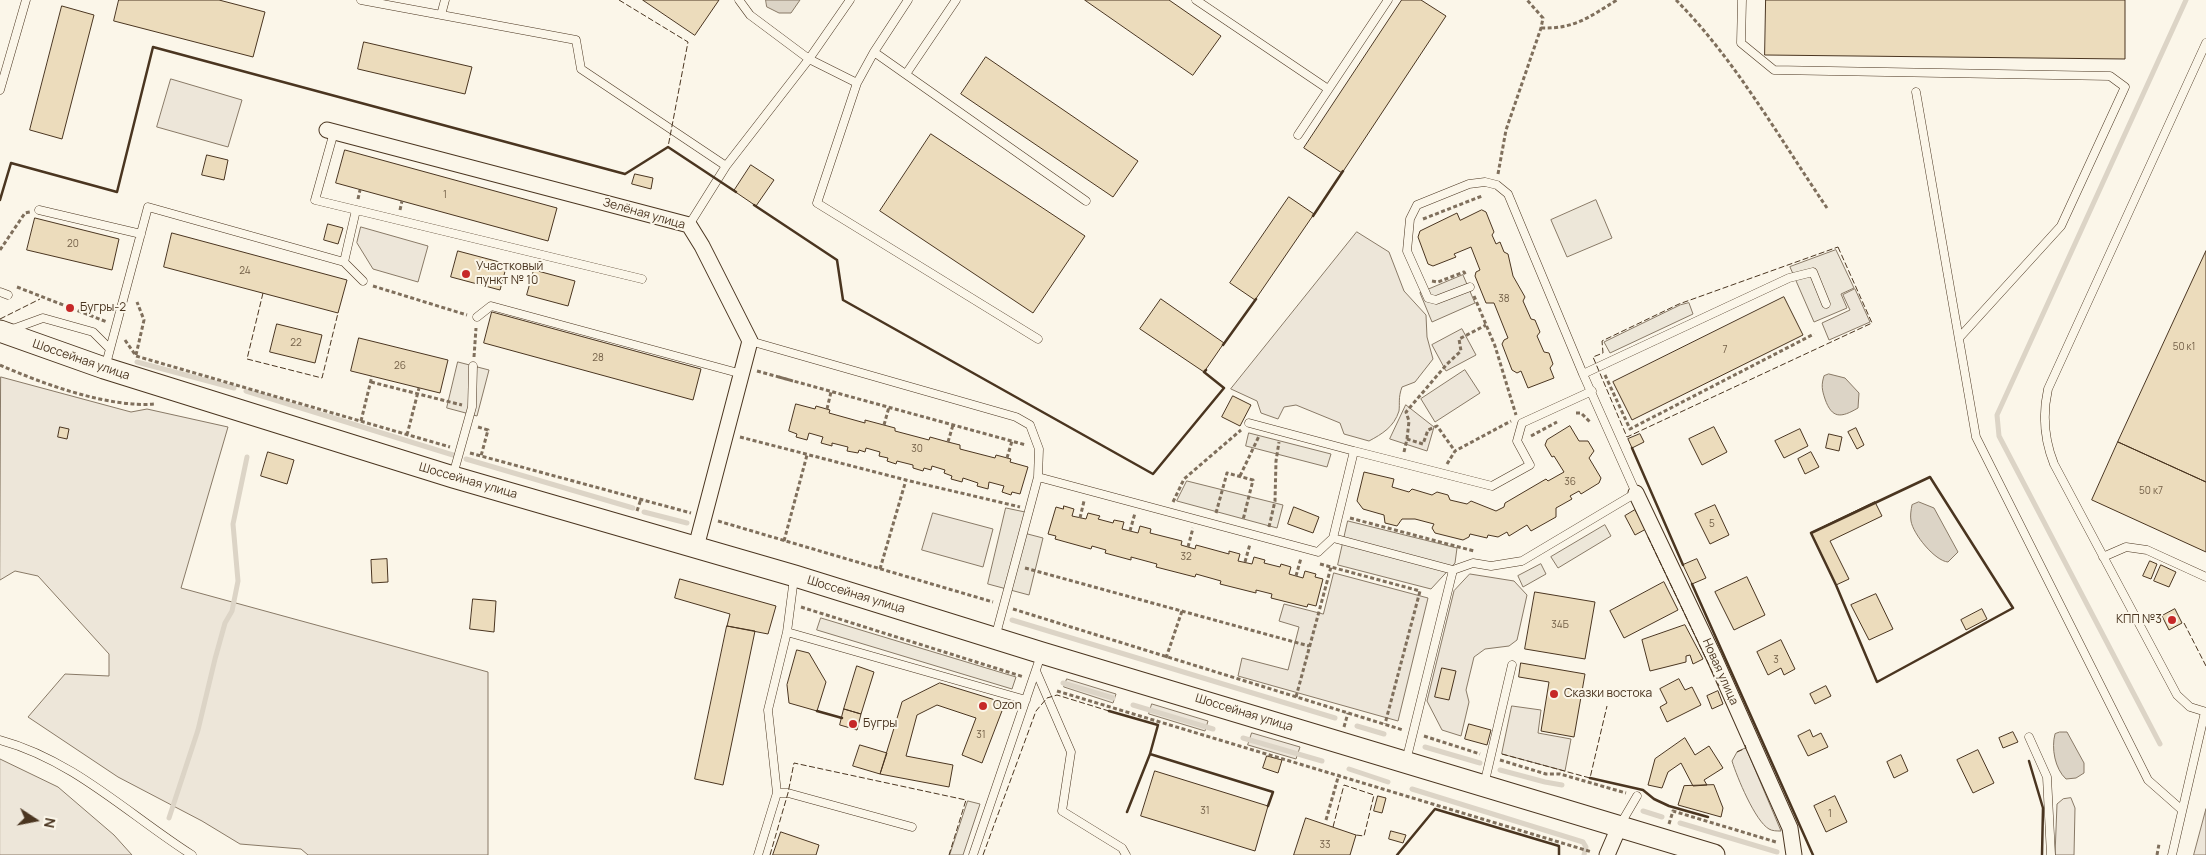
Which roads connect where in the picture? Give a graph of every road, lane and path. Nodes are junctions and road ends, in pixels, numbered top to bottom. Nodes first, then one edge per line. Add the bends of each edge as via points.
1 (26, 0) edge
2 (360, 0) edge
3 (445, 0) edge
4 (739, 0) edge
5 (850, 0) edge
6 (908, 0) edge
7 (956, 0) edge
8 (1196, 0) edge
9 (1388, 0) edge
10 (1527, 0) edge
11 (1617, 0) edge
12 (1676, 0) edge
13 (1742, 0) edge
14 (441, 15) junction
15 (1542, 28) junction
16 (2206, 43) edge
17 (874, 52) junction
18 (809, 59) junction
19 (906, 74) junction
20 (857, 83) junction
21 (1328, 89) junction
22 (0, 90) edge
23 (1916, 92) dead end
24 (330, 131) joint
25 (1298, 135) dead end
26 (726, 166) junction
27 (1497, 185) junction
28 (1485, 194) dead end
29 (1086, 201) dead end
30 (1826, 208) dead end
31 (39, 210) joint
32 (356, 210) junction
33 (1420, 223) dead end
34 (689, 225) junction
35 (141, 234) junction
36 (0, 250) edge
37 (344, 262) junction
38 (1427, 276) dead end
39 (642, 279) dead end
40 (364, 281) joint
41 (9, 284) dead end
42 (1470, 286) junction
43 (138, 297) dead end
44 (1826, 304) dead end
45 (477, 317) junction
46 (115, 325) junction
47 (1486, 325) junction
48 (2, 332) edge
49 (1814, 334) dead end
50 (1959, 338) junction
51 (1038, 339) dead end
52 (750, 341) junction
53 (107, 358) junction
54 (473, 366) joint
55 (743, 371) junction
56 (1583, 374) junction
57 (1605, 374) dead end
58 (372, 376) dead end
59 (371, 382) junction
60 (419, 388) dead end
61 (1592, 391) junction
62 (832, 392) junction
63 (417, 394) junction
64 (472, 407) junction
65 (889, 407) junction
66 (827, 409) dead end
67 (1525, 413) dead end
68 (1517, 418) junction
69 (361, 421) junction
70 (1250, 423) joint
71 (884, 425) dead end
72 (952, 425) junction
73 (1264, 427) junction
74 (1281, 431) junction
75 (727, 434) junction
76 (408, 435) junction
77 (1408, 439) junction
78 (1012, 441) junction
79 (948, 442) dead end
80 (1038, 448) junction
81 (460, 450) junction
82 (1354, 451) junction
83 (1455, 451) junction
84 (807, 455) junction
85 (481, 456) junction
86 (1007, 458) dead end
87 (1402, 463) junction
88 (1443, 473) junction
89 (1240, 476) junction
90 (453, 477) junction
91 (1038, 477) junction
92 (906, 480) junction
93 (1636, 493) junction
94 (1085, 499) dead end
95 (1030, 509) junction
96 (1135, 512) dead end
97 (1168, 512) junction
98 (704, 517) junction
99 (1080, 518) dead end
100 (1213, 524) junction
101 (1193, 528) dead end
102 (1130, 531) dead end
103 (1240, 531) junction
104 (1266, 538) junction
105 (1333, 538) junction
106 (784, 541) junction
107 (1250, 544) dead end
108 (696, 547) junction
109 (1188, 547) dead end
110 (2104, 557) junction
111 (1301, 558) dead end
112 (1245, 562) dead end
113 (1315, 562) dead end
114 (1016, 565) junction
115 (1331, 567) junction
116 (880, 569) junction
117 (1453, 570) junction
118 (794, 576) junction
119 (1296, 576) dead end
120 (2206, 577) edge
121 (790, 604) junction
122 (1004, 606) junction
123 (1182, 611) junction
124 (787, 632) junction
125 (995, 638) junction
126 (1309, 646) junction
127 (1166, 658) junction
128 (1039, 662) junction
129 (1512, 665) dead end
130 (1033, 681) junction
131 (1041, 684) junction
132 (1296, 697) junction
133 (1026, 700) junction
134 (2205, 712) edge
135 (1385, 724) junction
136 (1414, 733) junction
137 (2029, 737) dead end
138 (0, 740) edge
139 (1492, 758) junction
140 (1405, 763) junction
141 (1338, 774) junction
142 (1483, 786) junction
143 (777, 793) junction
144 (1637, 796) joint
145 (2182, 810) junction
146 (1326, 820) dead end
147 (912, 827) dead end
148 (1620, 827) junction
149 (1668, 830) dead end
150 (2159, 844) dead end
151 (1590, 851) dead end
152 (1794, 851) edge
153 (192, 855) edge
154 (758, 855) edge
155 (972, 855) edge
156 (1126, 855) edge
157 (1607, 855) edge
158 (1714, 855) edge
159 (2050, 855) edge
160 (2157, 855) edge
161 (2172, 855) edge

1 - 22 lane
2 - 14 lane
3 - 14 lane
4 - 18 lane via 750,15
5 - 18 lane
6 - 17 lane
7 - 19 lane
8 - 21 lane
9 - 21 lane
10 - 15 path via 1543,18
11 - 15 path via 1580,24 1562,29
12 - 30 path via 1736,74
13 - 50 lane via 1741,43 1774,70 2110,76 2125,87 2061,226
14 - 26 lane via 576,40 581,69
15 - 27 path via 1506,130
16 - 110 lane via 2045,401 2044,425 2049,452
17 - 19 lane
17 - 20 lane
18 - 20 lane
18 - 26 lane
19 - 29 lane
20 - 51 lane via 817,202
21 - 25 lane
23 - 50 lane
24 - 32 lane via 315,200
24 - 34 street, Зелёная улица
26 - 34 lane
27 - 42 lane via 1484,182 1469,184 1417,205 1410,219 1407,251 1428,298 1436,300
27 - 56 lane via 1508,194
28 - 33 path
31 - 35 lane
31 - 36 path via 25,213
32 - 37 lane
32 - 39 lane
34 - 52 street, Зелёная улица
35 - 37 lane via 148,207
35 - 46 lane
37 - 40 lane
38 - 42 path via 1438,282 1464,272
40 - 45 path via 379,289
41 - 46 path
42 - 47 path
43 - 69 path via 136,304 144,320 136,356
44 - 56 lane via 1813,272 1789,278
45 - 54 path
45 - 55 lane via 491,306
46 - 53 lane
47 - 68 path
47 - 77 path via 1459,339 1461,351 1406,412
48 - 53 main road, Шоссейная улица
48 - 53 lane via 43,318 93,332
49 - 57 path via 1630,429
50 - 145 lane via 1976,437 2148,780
52 - 55 street
52 - 80 lane via 1016,417 1030,425
53 - 90 main road, Шоссейная улица
54 - 64 lane
55 - 62 path
55 - 75 street
56 - 61 lane
58 - 59 path
59 - 63 path
59 - 69 path
60 - 63 path
61 - 88 lane via 1522,423 1517,441 1530,465 1492,486
61 - 93 lane
62 - 65 path
62 - 66 path
63 - 64 path
63 - 76 path
64 - 81 lane
64 - 85 path via 482,410 477,427 488,430
65 - 71 path
65 - 72 path
67 - 68 path
68 - 83 path
69 - 76 path
70 - 73 lane
70 - 97 path via 1184,479
72 - 78 path
72 - 79 path
73 - 74 lane
73 - 89 path
74 - 82 lane
74 - 104 path via 1275,501
75 - 84 path
75 - 98 street
76 - 81 path
77 - 83 path via 1424,444 1428,430 1437,426
77 - 87 path
78 - 80 path
78 - 86 path
80 - 91 lane
81 - 85 path
81 - 90 lane
82 - 87 lane
82 - 105 lane
83 - 88 path
84 - 92 path
84 - 106 path
85 - 98 path
87 - 88 lane
89 - 100 path via 1227,473
89 - 103 path via 1254,480
90 - 108 main road, Шоссейная улица
91 - 95 lane
91 - 97 lane
92 - 95 path
92 - 116 path
93 - 117 lane via 1522,560 1491,566 1473,562
93 - 152 street, Новая улица via 1790,828
94 - 99 path
95 - 114 lane
96 - 102 path
97 - 100 lane
98 - 106 path
98 - 108 street
100 - 103 lane
101 - 109 path
103 - 104 lane
104 - 105 lane via 1318,552
105 - 117 lane
106 - 116 path
107 - 112 path
108 - 118 main road, Шоссейная улица
110 - 120 lane via 2126,547 2147,550
110 - 134 lane via 2176,695 2190,707
111 - 119 path
113 - 115 path
114 - 122 lane
114 - 123 path
115 - 126 path
115 - 135 path via 1420,591
116 - 122 path
117 - 136 lane
118 - 121 lane
118 - 125 main road, Шоссейная улица
121 - 124 lane
121 - 130 path
122 - 125 lane
122 - 127 path
123 - 126 path
123 - 127 path
124 - 133 lane
124 - 143 lane via 768,710
125 - 128 main road, Шоссейная улица
126 - 132 path
127 - 132 path
128 - 130 lane
128 - 131 lane
128 - 140 main road, Шоссейная улица
129 - 139 lane
130 - 133 lane
131 - 141 path
131 - 156 lane via 1071,752 1062,811 1122,848
132 - 135 path
133 - 155 lane
134 - 145 lane
135 - 136 path
136 - 139 path
136 - 140 lane
137 - 159 lane via 2047,777
138 - 153 lane via 28,748 84,778
139 - 142 lane
139 - 144 path
140 - 142 main road, Шоссейная улица
141 - 146 path
141 - 151 path
142 - 148 main road, Шоссейная улица
143 - 147 lane via 788,793
143 - 154 lane
144 - 148 lane
145 - 161 lane
148 - 157 street
148 - 158 main road, Шоссейная улица
149 - 152 path via 1673,811
150 - 160 path

